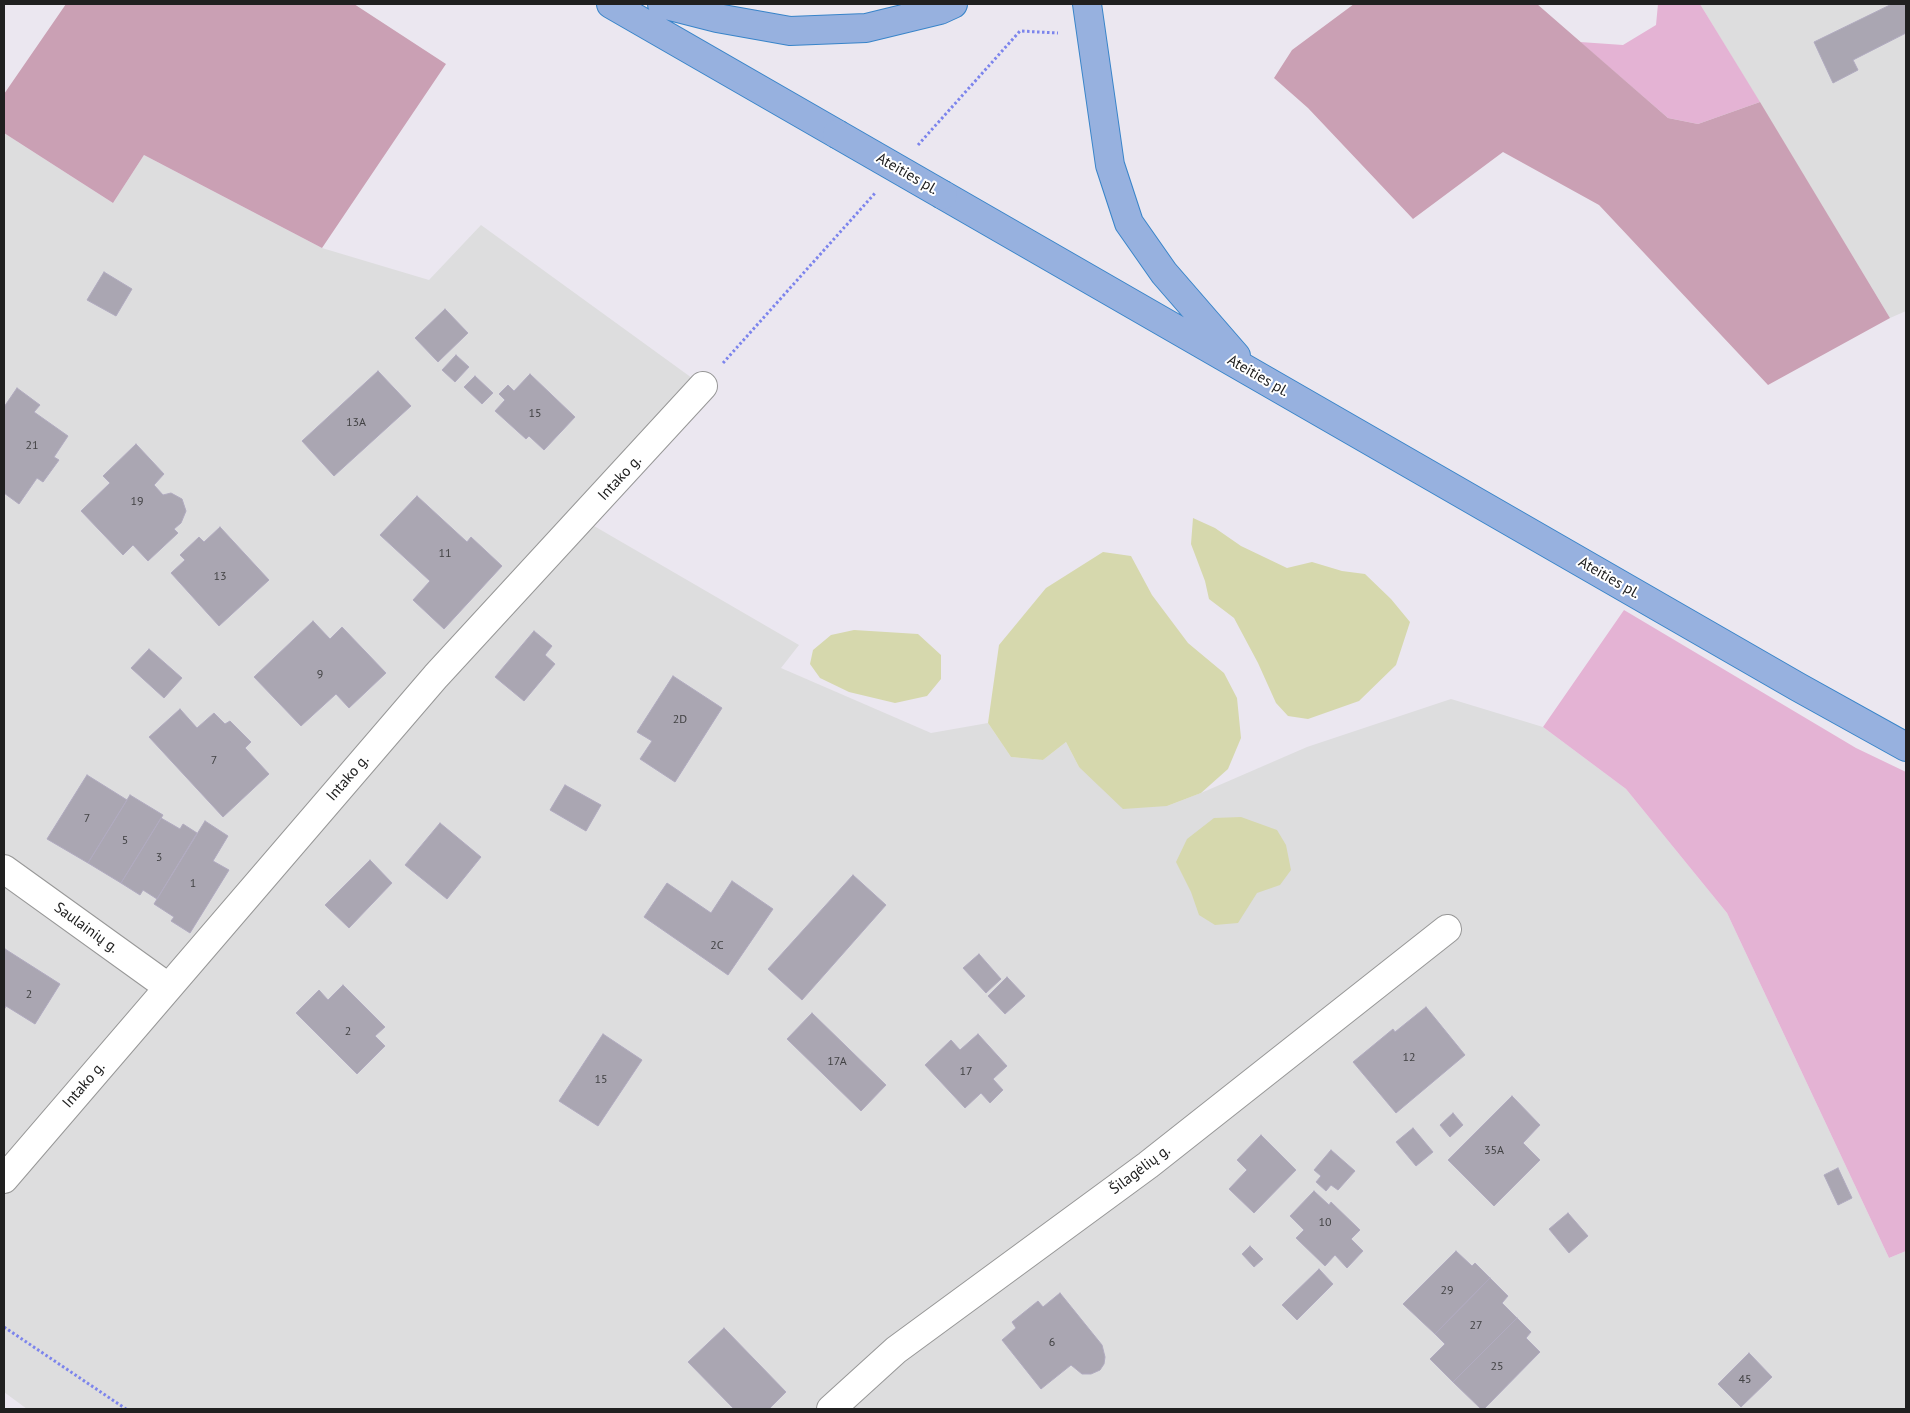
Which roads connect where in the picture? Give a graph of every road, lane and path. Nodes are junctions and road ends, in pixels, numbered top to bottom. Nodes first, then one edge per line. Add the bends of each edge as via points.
1 (611, 4) edge
2 (662, 4) edge
3 (953, 4) edge
4 (1090, 7) edge
5 (1250, 372) junction
6 (703, 386) dead end
7 (1906, 747) edge
8 (4, 869) edge
9 (1447, 929) dead end
10 (168, 987) junction
11 (4, 1179) edge
12 (4, 1327) edge
13 (126, 1409) edge
14 (831, 1409) edge

1 - 5 highway, Ateities pl., bridge
2 - 3 highway via 790,31 866,28
4 - 5 highway via 1110,164 1129,223 1164,273
5 - 7 highway, Ateities pl.
6 - 10 street, Intako g. via 436,676
8 - 10 street, Saulainių g.
9 - 14 street, Šilagėlių g. via 1148,1165 896,1350
10 - 11 street, Intako g.
12 - 13 path

